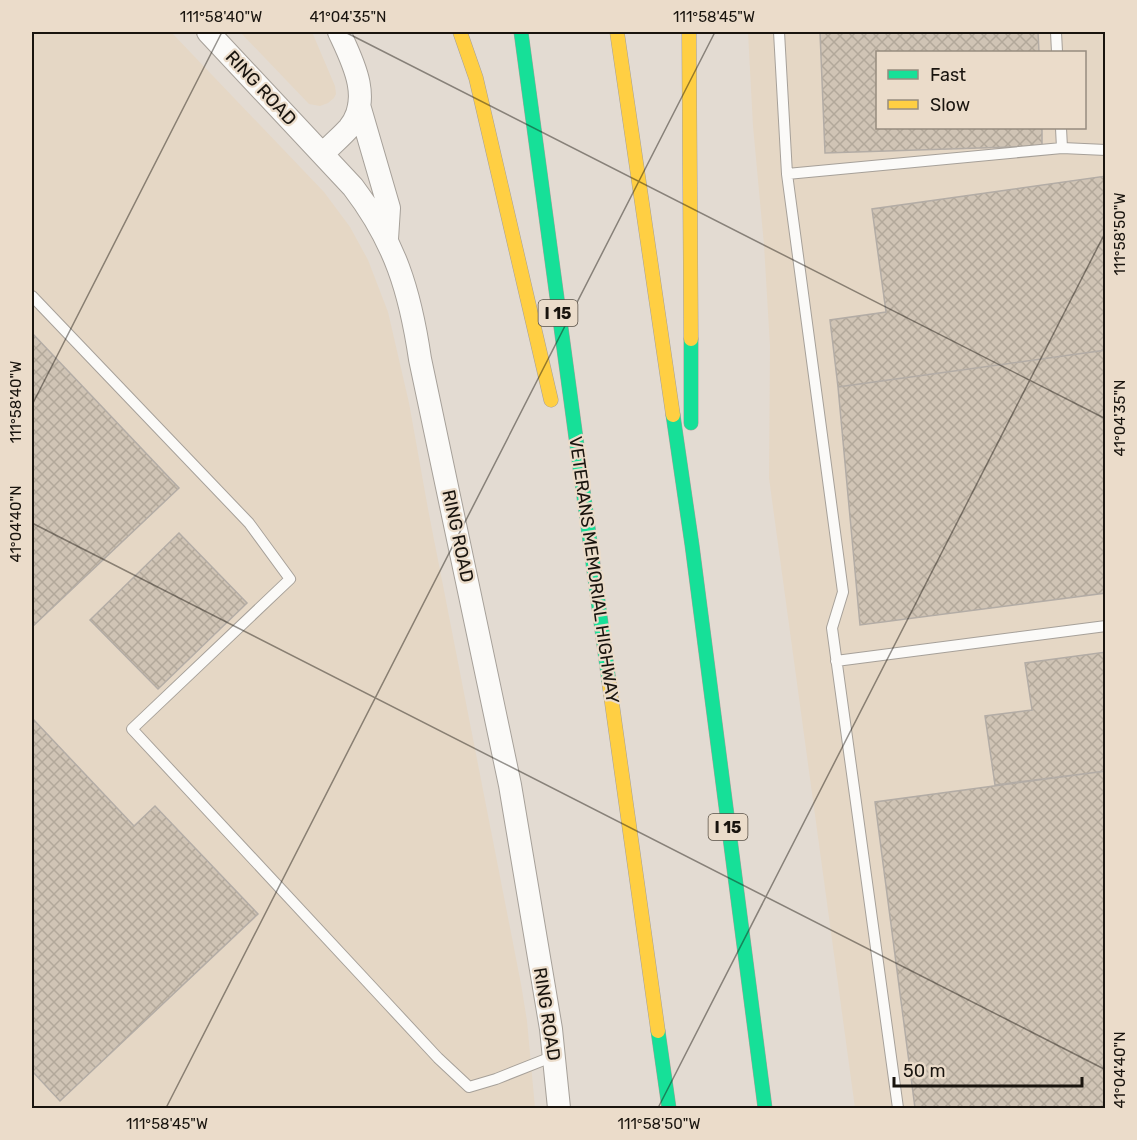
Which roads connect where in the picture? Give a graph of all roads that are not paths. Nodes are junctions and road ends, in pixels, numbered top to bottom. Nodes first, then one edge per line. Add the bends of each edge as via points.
1 (208, 32) edge
2 (339, 32) edge
3 (460, 32) edge
4 (521, 32) edge
5 (617, 32) edge
6 (689, 32) edge
7 (779, 32) edge
8 (1056, 32) edge
9 (1058, 51) edge
10 (359, 105) junction
11 (1061, 129) edge
12 (1062, 148) junction
13 (1106, 150) edge
14 (323, 154) junction
15 (787, 174) junction
16 (387, 238) junction
17 (32, 296) edge
18 (554, 411) dead end
19 (564, 457) dead end
20 (692, 545) junction
21 (596, 594) junction
22 (1106, 626) edge
23 (836, 661) junction
24 (554, 1056) junction
25 (559, 1108) edge
26 (669, 1108) edge
27 (765, 1108) edge
28 (898, 1108) edge

1 - 14 street, RING ROAD
2 - 10 street via 357,74
3 - 18 highway via 476,78
4 - 21 highway, VETERANS MEMORIAL HIGHWAY / I 15
5 - 20 highway, I 15
6 - 20 highway
7 - 15 lane
8 - 9 lane
10 - 14 street via 350,127
10 - 16 street via 389,208
11 - 12 lane
12 - 13 lane
12 - 15 lane
14 - 16 street, RING ROAD via 359,195
15 - 23 lane via 843,592 832,628
16 - 24 street, RING ROAD via 414,319 493,700
17 - 24 lane via 249,523 290,579 132,729 438,1058 469,1086
19 - 21 highway
20 - 27 highway, I 15
21 - 26 highway, VETERANS MEMORIAL HIGHWAY / I 15
22 - 23 lane
23 - 28 lane
24 - 25 street, RING ROAD

